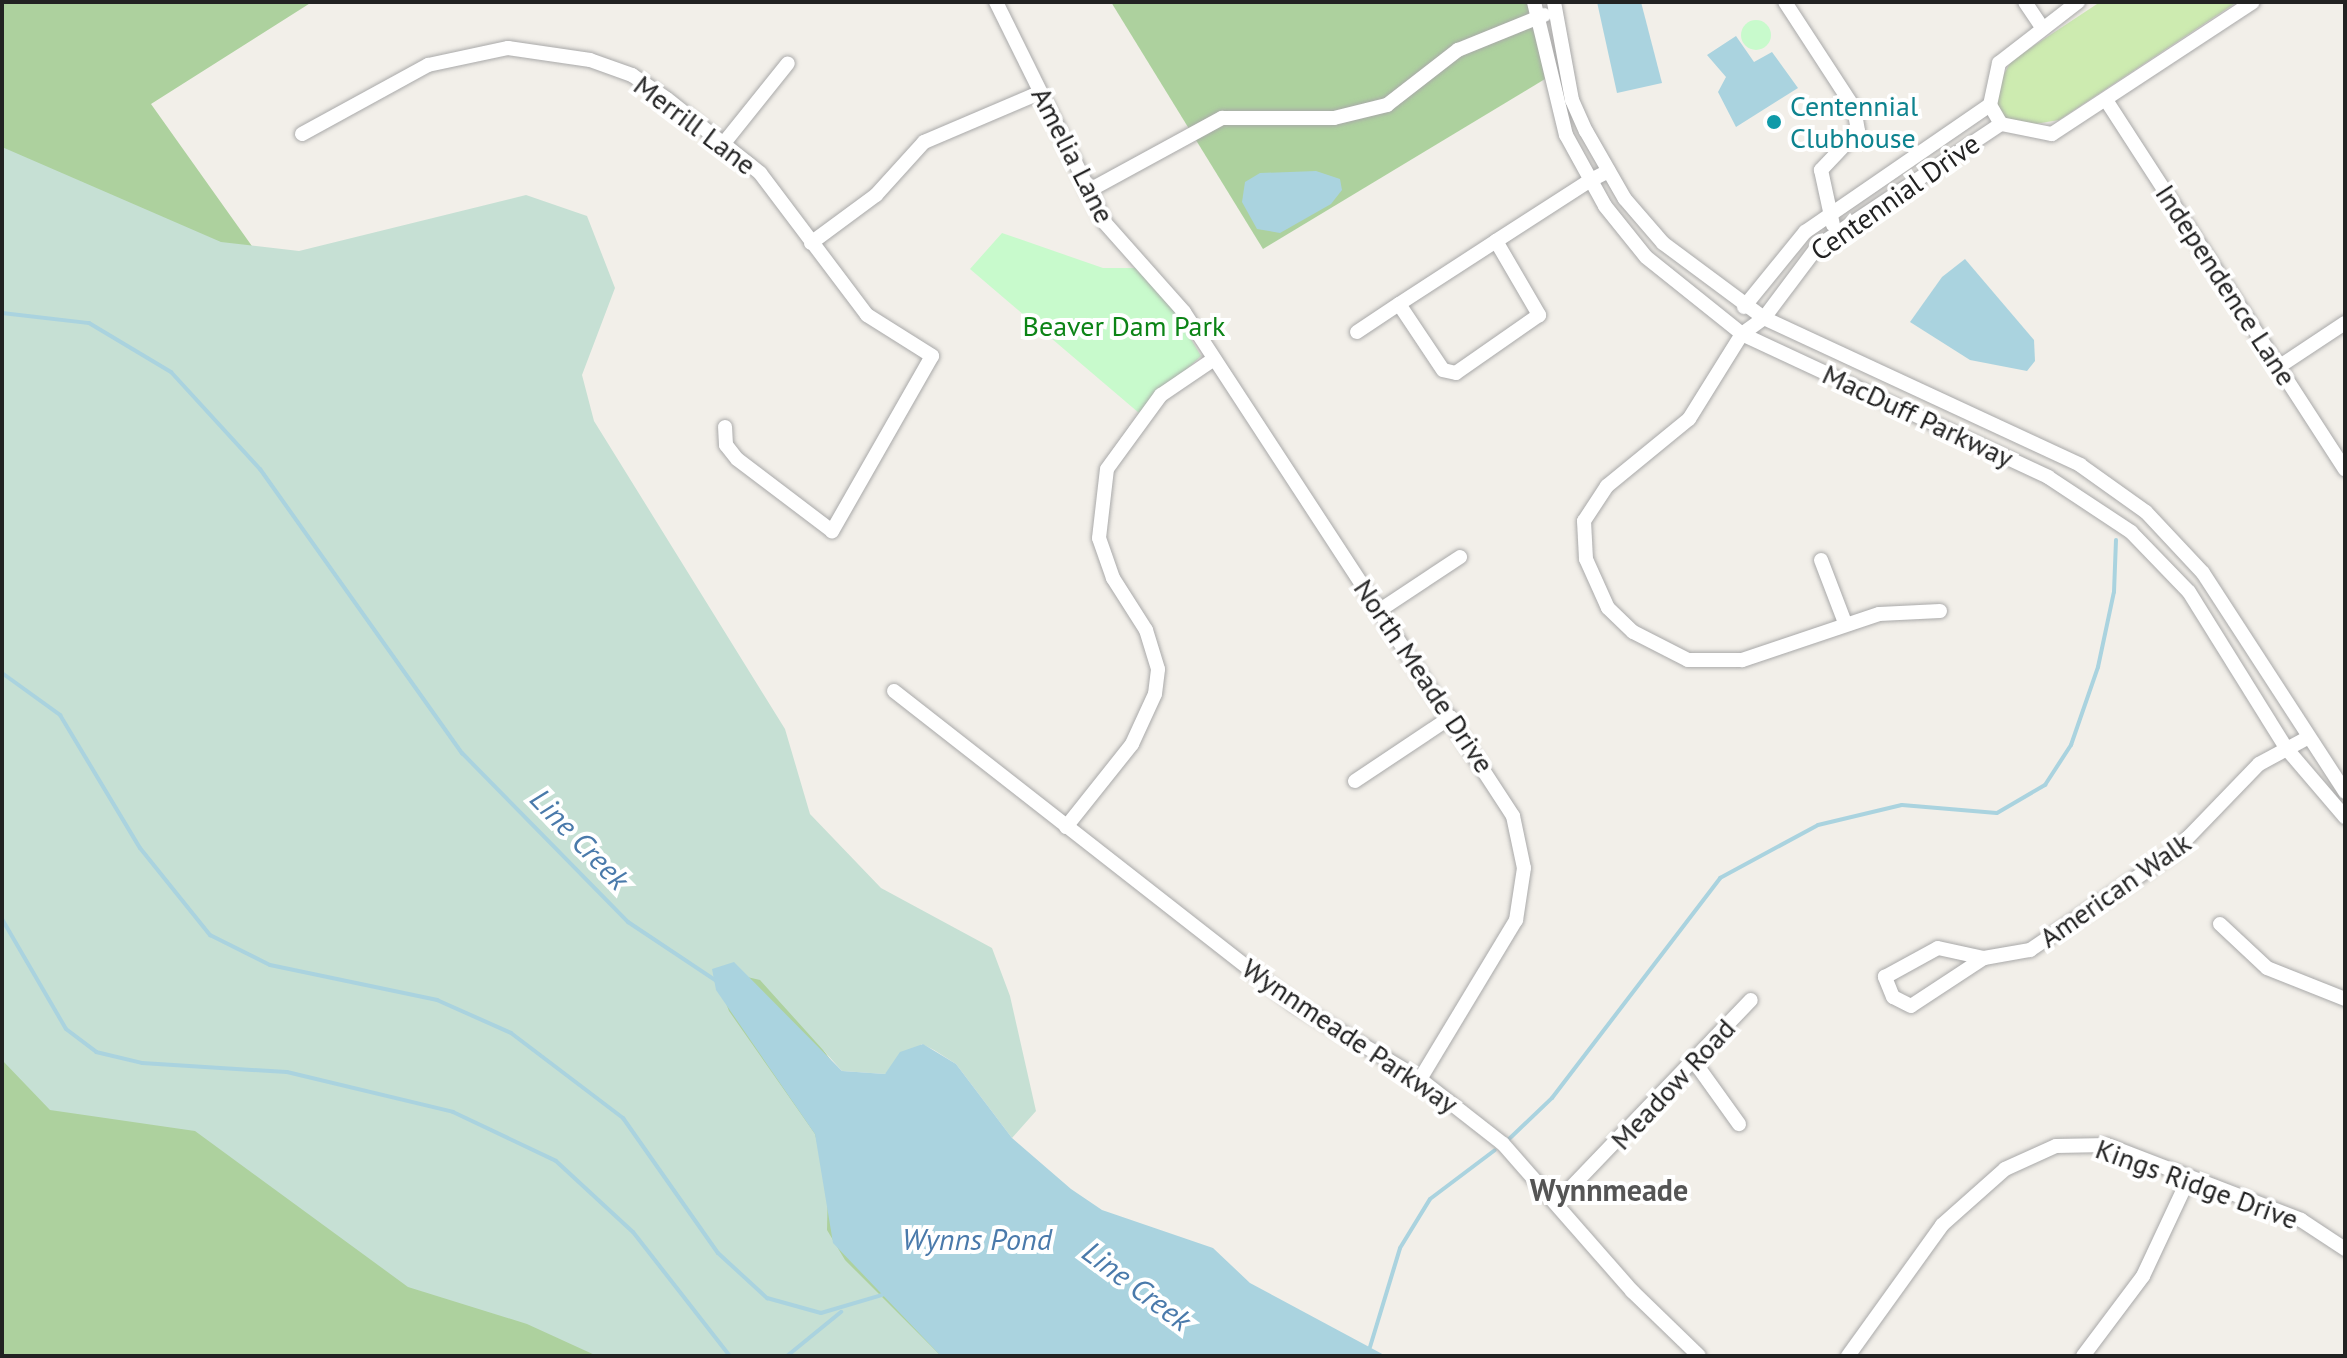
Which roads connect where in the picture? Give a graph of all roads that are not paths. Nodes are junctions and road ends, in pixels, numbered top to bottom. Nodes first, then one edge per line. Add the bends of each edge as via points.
1 (996, 2) edge
2 (1534, 2) edge
3 (1785, 2) edge
4 (2025, 2) edge
5 (2078, 2) edge
6 (2253, 2) edge
7 (1555, 6) edge
8 (1536, 20) junction
9 (2041, 26) junction
10 (788, 63) dead end
11 (1039, 93) junction
12 (2106, 100) junction
13 (1990, 105) junction
14 (2001, 124) junction
15 (302, 134) dead end
16 (724, 143) junction
17 (1609, 171) junction
18 (1589, 181) junction
19 (1088, 191) junction
20 (1829, 218) junction
21 (1837, 232) junction
22 (1496, 241) junction
23 (811, 243) junction
24 (1170, 295) joint
25 (1399, 304) junction
26 (1744, 307) junction
27 (1764, 318) junction
28 (2345, 323) edge
29 (1357, 332) dead end
30 (1742, 334) junction
31 (1214, 359) junction
32 (2280, 366) junction
33 (725, 427) dead end
34 (2345, 470) edge
35 (1460, 557) dead end
36 (1821, 560) dead end
37 (1380, 610) junction
38 (1940, 611) dead end
39 (1845, 623) junction
40 (894, 691) dead end
41 (1451, 717) junction
42 (2307, 738) junction
43 (2286, 748) junction
44 (1355, 781) dead end
45 (2345, 792) edge
46 (2345, 817) edge
47 (1066, 827) junction
48 (2220, 924) dead end
49 (1984, 958) junction
50 (2345, 999) edge
51 (1751, 1000) dead end
52 (1696, 1064) junction
53 (1420, 1079) junction
54 (1739, 1124) dead end
55 (2188, 1180) junction
56 (1559, 1200) junction
57 (2345, 1249) edge
58 (1699, 1356) edge
59 (1848, 1356) edge
60 (2083, 1356) edge

1 - 11 street, Amelia Lane
2 - 8 street, MacDuff Parkway
3 - 20 street via 1854,108 1858,131 1821,170
4 - 9 street
5 - 9 street, Centennial Drive
6 - 12 street, Centennial Drive
7 - 8 street
7 - 17 street, MacDuff Parkway via 1572,100
8 - 18 street, MacDuff Parkway via 1556,109
8 - 19 street via 1458,50 1387,105 1334,118 1222,118
9 - 13 street, Centennial Drive via 1999,63
10 - 16 street
11 - 19 street, Amelia Lane
11 - 23 street via 924,142 876,195
12 - 14 street, Centennial Drive via 2052,134
12 - 32 street, Independence Lane
13 - 14 street
13 - 20 street, Centennial Drive
14 - 21 street, Centennial Drive
15 - 16 street, Merrill Lane via 428,65 508,48 632,75
16 - 23 street, Merrill Lane via 760,173
17 - 18 street
17 - 26 street, MacDuff Parkway via 1663,243
18 - 22 street
18 - 30 street, MacDuff Parkway via 1646,257
19 - 24 street, Amelia Lane via 1122,246
20 - 21 street
20 - 26 street, Centennial Drive via 1780,258
21 - 27 street, Centennial Drive via 1794,269
22 - 25 street
22 - 25 street via 1539,315 1456,373 1443,370
23 - 33 street, Merrill Lane via 867,315 932,356 832,531 737,459 726,445
24 - 31 street, North Meade Drive
25 - 29 street
26 - 27 street, MacDuff Parkway
26 - 30 street
27 - 30 street
27 - 42 street, MacDuff Parkway via 2080,465 2146,512 2203,573
28 - 32 street
30 - 39 street via 1689,419 1597,497 1584,521 1591,575 1621,622 1688,660 1742,660
30 - 43 street, MacDuff Parkway via 2048,477 2131,532 2189,592
31 - 37 street, North Meade Drive
31 - 47 street via 1161,395 1107,469 1099,538 1113,578 1146,630 1158,669 1155,694 1132,744
32 - 34 street, Independence Lane
35 - 37 street
36 - 39 street
37 - 41 street, North Meade Drive
38 - 39 street
40 - 47 street, Wynnmeade Parkway
41 - 44 street
41 - 53 street, North Meade Drive via 1513,816 1523,890 1516,920
42 - 43 street, American Walk
42 - 45 street, MacDuff Parkway
43 - 46 street, MacDuff Parkway
43 - 49 street, American Walk via 2237,784 2174,852 2030,950
47 - 53 street, Wynnmeade Parkway via 1294,1004
48 - 50 street via 2267,968
49 - 49 street, American Walk via 1938,948 1885,977 1893,997 1911,1006
51 - 52 street, Meadow Road
52 - 54 street
52 - 56 street, Meadow Road
53 - 56 street, Wynnmeade Parkway via 1503,1144
55 - 57 street, Kings Ridge Drive via 2301,1220
55 - 59 street, Kings Ridge Drive via 2088,1143 2020,1159 1942,1225
55 - 60 street via 2143,1276
56 - 58 street, Wynnmeade Parkway via 1632,1291

